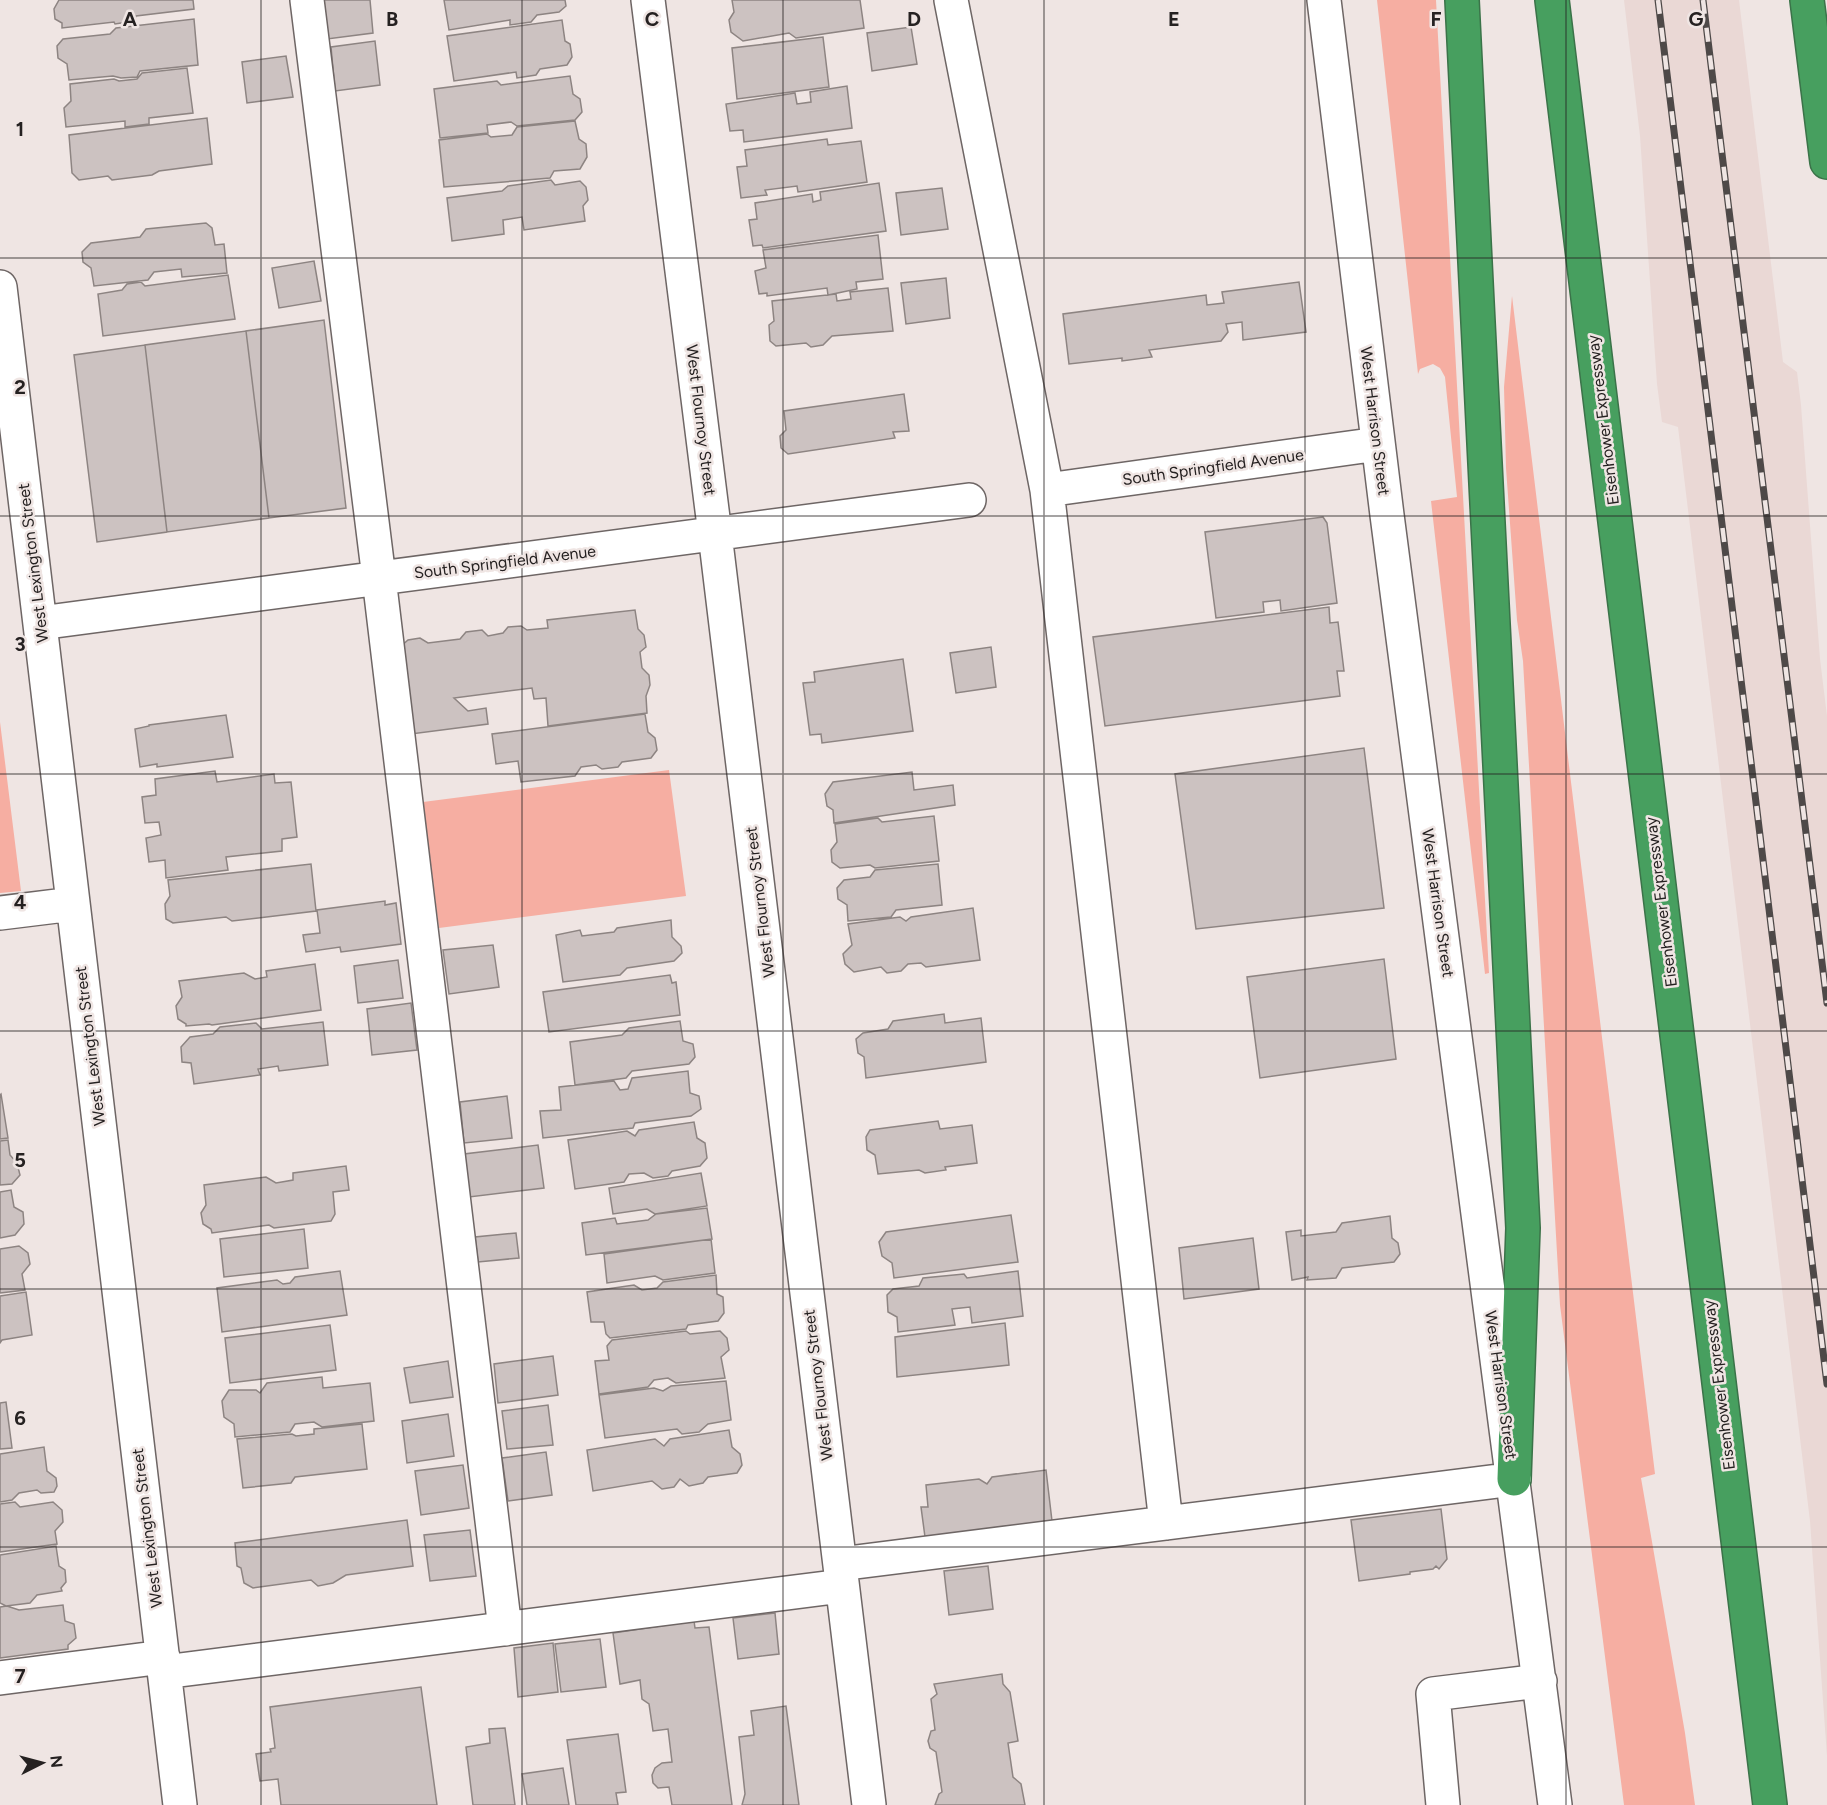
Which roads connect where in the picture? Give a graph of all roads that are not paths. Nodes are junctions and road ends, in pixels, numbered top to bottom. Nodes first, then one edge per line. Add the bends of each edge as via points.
1 (307, 0) edge
2 (648, 0) edge
3 (951, 0) edge
4 (1462, 0) edge
5 (1552, 0) edge
6 (1807, 0) edge
7 (1324, 1) edge
8 (1827, 162) edge
9 (0, 287) edge
10 (1378, 444) junction
11 (1047, 490) junction
12 (969, 500) dead end
13 (715, 534) junction
14 (379, 578) junction
15 (40, 623) junction
16 (73, 904) junction
17 (0, 913) edge
18 (1514, 1479) junction
19 (1166, 1523) junction
20 (841, 1575) junction
21 (505, 1629) junction
22 (164, 1665) junction
23 (0, 1678) edge
24 (1540, 1681) junction
25 (180, 1805) edge
26 (869, 1805) edge
27 (1443, 1805) edge
28 (1556, 1805) edge
29 (1770, 1805) edge

1 - 14 street
2 - 13 street, West Flournoy Street
3 - 11 street
4 - 18 highway via 1523,1228
5 - 29 highway, Eisenhower Expressway
6 - 8 highway
7 - 10 street, West Harrison Street
9 - 15 street, West Lexington Street
10 - 11 street, South Springfield Avenue
10 - 18 street, West Harrison Street
11 - 19 street
12 - 13 street, South Springfield Avenue
13 - 14 street, South Springfield Avenue
13 - 20 street, West Flournoy Street
14 - 15 street, South Springfield Avenue
14 - 21 street
15 - 16 street, West Lexington Street
16 - 17 street
16 - 22 street, West Lexington Street
18 - 19 street
18 - 24 street, West Harrison Street
19 - 20 street
20 - 21 street
20 - 26 street, West Flournoy Street
21 - 22 street
22 - 23 street
22 - 25 street, West Lexington Street
24 - 27 street via 1433,1694
24 - 28 street, West Harrison Street

